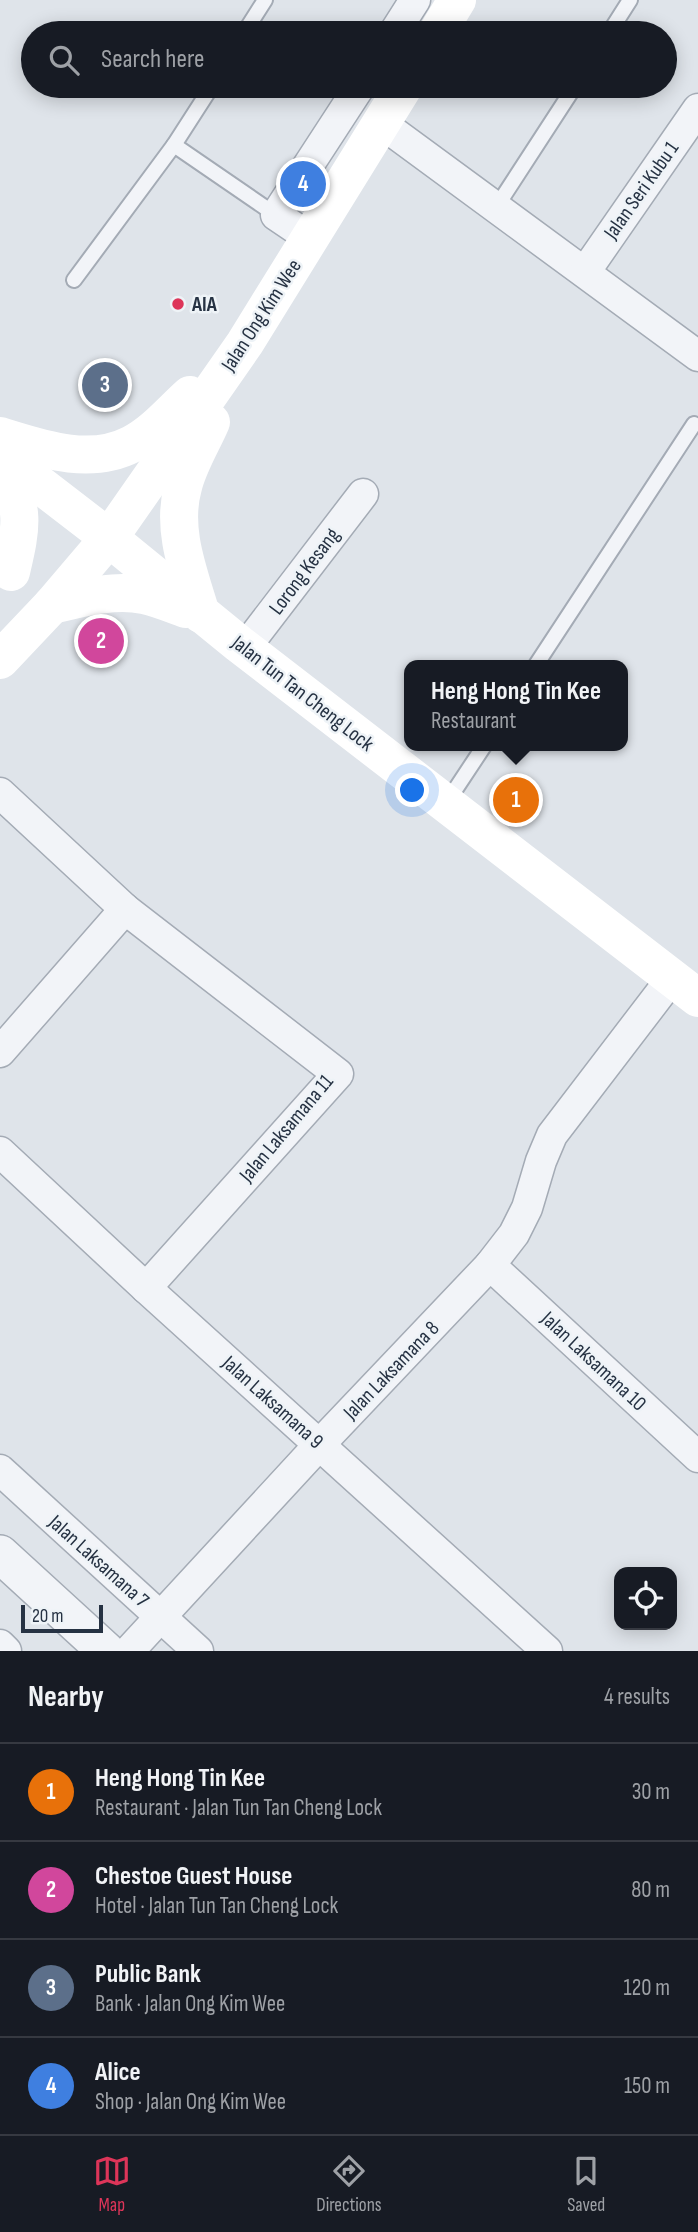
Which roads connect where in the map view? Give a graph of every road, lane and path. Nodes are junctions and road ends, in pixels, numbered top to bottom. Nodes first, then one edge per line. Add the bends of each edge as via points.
1 (265, 0) edge
2 (415, 0) edge
3 (457, 0) edge
4 (631, 0) edge
5 (252, 21) edge
6 (402, 21) edge
7 (444, 21) edge
8 (617, 21) edge
9 (204, 98) edge
10 (352, 98) edge
11 (397, 98) edge
12 (567, 98) edge
13 (698, 109) edge
14 (381, 123) junction
15 (174, 145) junction
16 (497, 206) junction
17 (276, 215) junction
18 (310, 238) junction
19 (585, 272) junction
20 (74, 280) dead end
21 (245, 343) junction
22 (698, 356) edge
23 (694, 424) dead end
24 (0, 436) edge
25 (0, 454) edge
26 (0, 470) edge
27 (363, 494) dead end
28 (69, 507) junction
29 (109, 538) junction
30 (6, 578) edge
31 (52, 606) junction
32 (201, 614) junction
33 (245, 648) junction
34 (0, 660) edge
35 (539, 660) edge
36 (481, 751) edge
37 (0, 793) edge
38 (446, 803) junction
39 (125, 909) junction
40 (685, 988) edge
41 (0, 1052) edge
42 (0, 1152) edge
43 (490, 1265) junction
44 (146, 1287) junction
45 (320, 1444) junction
46 (698, 1457) edge
47 (0, 1470) edge
48 (0, 1554) edge
49 (161, 1617) junction
50 (0, 1645) edge
51 (6, 1651) edge
52 (106, 1651) edge
53 (129, 1651) edge
54 (198, 1651) edge
55 (547, 1651) edge

1 - 5 lane
2 - 6 street
3 - 7 main road
4 - 8 lane
9 - 15 lane
10 - 17 street
11 - 14 main road, Jalan Ong Kim Wee
12 - 16 lane
13 - 19 street, Jalan Seri Kubu 1
14 - 16 street
14 - 18 main road, Jalan Ong Kim Wee
15 - 17 lane
15 - 20 lane
16 - 19 street
17 - 18 street
18 - 21 main road, Jalan Ong Kim Wee
19 - 22 street
21 - 24 main road via 133,444 79,455
21 - 29 main road, Jalan Ong Kim Wee
21 - 32 main road via 183,486 178,514 181,546
23 - 35 lane
25 - 28 main road, Jalan Tun Tan Cheng Lock
26 - 30 main road via 12,484 19,511 19,539
27 - 33 street, Lorong Kesang
28 - 29 main road, Jalan Tun Tan Cheng Lock
28 - 30 main road
29 - 31 main road, Jalan Ong Kim Wee
29 - 32 main road, Jalan Tun Tan Cheng Lock
31 - 32 main road via 118,593 144,595
31 - 34 main road, Jalan Ong Kim Wee
32 - 33 main road, Jalan Tun Tan Cheng Lock
33 - 38 main road, Jalan Tun Tan Cheng Lock
36 - 38 lane
37 - 39 street
38 - 40 main road, Jalan Tun Tan Cheng Lock
39 - 41 street
39 - 44 street, Jalan Laksamana 11 via 338,1074
40 - 43 street, Jalan Laksamana 8 via 552,1135 527,1208
42 - 44 street, Jalan Laksamana 9
43 - 45 street, Jalan Laksamana 8
43 - 46 street, Jalan Laksamana 10
44 - 45 street, Jalan Laksamana 9
45 - 49 street, Jalan Laksamana 8
45 - 55 street, Jalan Laksamana 9
47 - 49 street, Jalan Laksamana 7
48 - 52 street
49 - 53 street, Jalan Laksamana 8
49 - 54 street, Jalan Laksamana 7
50 - 51 street

